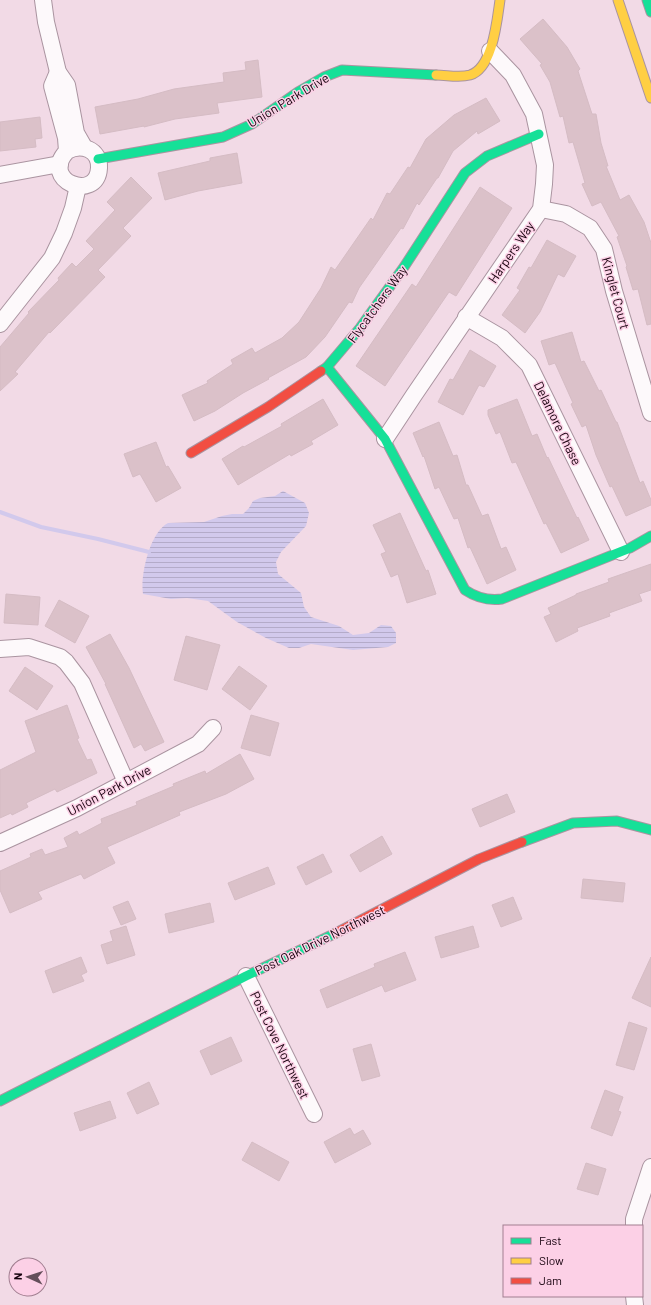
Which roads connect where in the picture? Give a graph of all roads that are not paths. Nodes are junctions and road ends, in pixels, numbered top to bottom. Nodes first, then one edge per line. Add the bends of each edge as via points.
1 (43, 0) edge
2 (500, 0) edge
3 (618, 0) edge
4 (647, 0) edge
5 (651, 12) edge
6 (490, 51) junction
7 (58, 72) junction
8 (651, 98) edge
9 (539, 134) junction
10 (84, 147) junction
11 (63, 157) junction
12 (98, 159) junction
13 (0, 175) edge
14 (78, 186) junction
15 (541, 209) junction
16 (466, 318) junction
17 (0, 324) edge
18 (327, 367) junction
19 (651, 413) edge
20 (385, 439) junction
21 (191, 453) dead end
22 (651, 536) edge
23 (622, 552) junction
24 (0, 650) edge
25 (213, 728) dead end
26 (126, 782) junction
27 (651, 830) edge
28 (0, 843) edge
29 (246, 976) junction
30 (0, 1101) edge
31 (314, 1114) dead end
32 (651, 1167) edge
33 (634, 1225) edge

1 - 7 street
2 - 6 street, Union Park Drive
3 - 8 street
4 - 5 street
6 - 9 street, Harpers Way via 513,75 534,114
6 - 12 street, Union Park Drive via 483,64 472,74 460,76 342,70 298,92 252,124 223,137
7 - 10 street via 67,85 76,133
7 - 11 street via 52,86 66,138
9 - 15 street, Harpers Way via 545,165
9 - 18 street, Flycatchers Way via 487,156 465,173 365,322
10 - 11 street via 72,148
10 - 12 street
11 - 13 street
11 - 14 street via 60,171 66,181
12 - 14 street via 99,169 96,178 91,183
14 - 17 street via 64,233 52,258
15 - 16 street, Harpers Way
15 - 19 street, Kinglet Court via 566,214 590,228 604,249
16 - 20 street, Harpers Way
16 - 23 street, Delamore Chase via 502,338 529,365
18 - 20 street
18 - 21 street, Flycatchers Way via 268,408
20 - 23 street via 465,590 476,598 493,601 502,599
22 - 23 street
24 - 26 street via 29,647 60,657 66,662 82,683
25 - 26 street, Union Park Drive via 198,744
26 - 28 street, Union Park Drive via 77,808
27 - 29 street, Post Oak Drive Northwest via 617,822 573,823 479,859
29 - 30 street, Post Oak Drive Northwest
29 - 31 street, Post Cove Northwest
32 - 33 street

